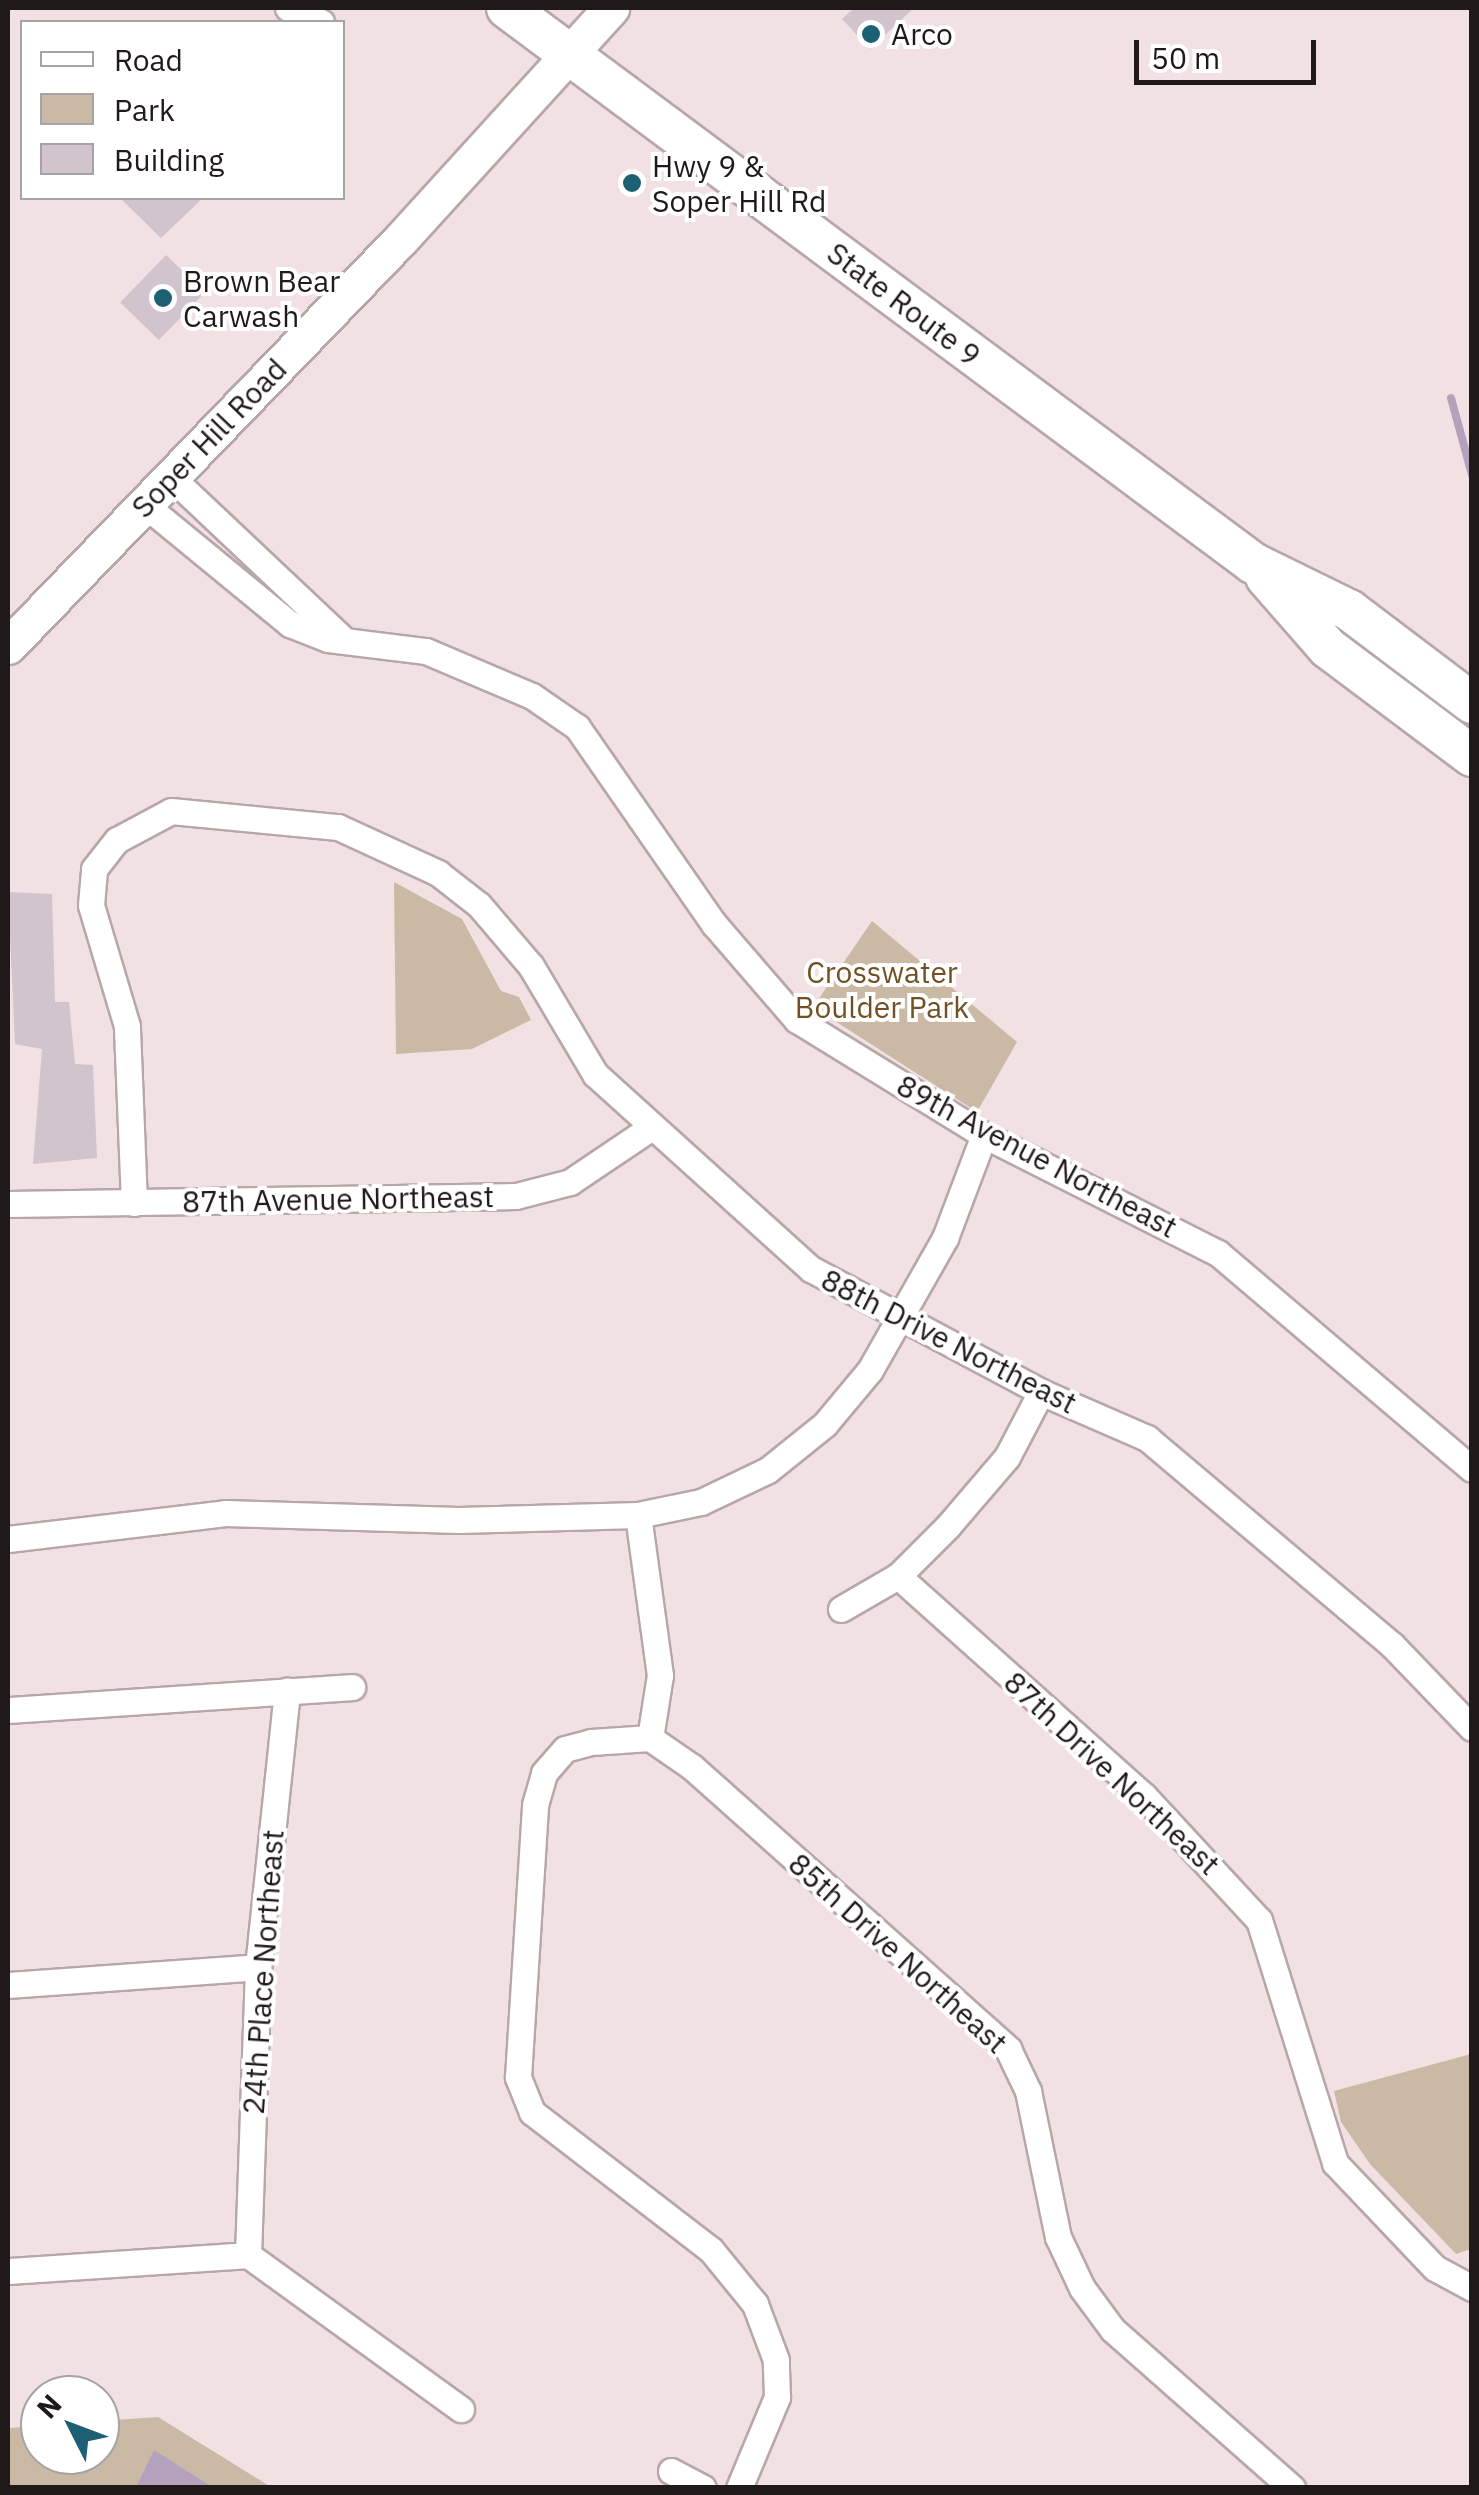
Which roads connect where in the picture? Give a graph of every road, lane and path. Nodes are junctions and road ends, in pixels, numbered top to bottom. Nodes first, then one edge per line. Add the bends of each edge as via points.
1 (288, 8) edge
2 (507, 8) edge
3 (612, 8) edge
4 (316, 20) edge
5 (571, 57) junction
6 (172, 478) junction
7 (145, 505) junction
8 (1253, 563) junction
9 (341, 637) junction
10 (8, 646) edge
11 (1472, 703) edge
12 (1472, 756) edge
13 (650, 1128) junction
14 (984, 1135) junction
15 (134, 1203) junction
16 (8, 1204) edge
17 (901, 1321) junction
18 (1041, 1392) junction
19 (1472, 1470) edge
20 (638, 1516) junction
21 (8, 1539) edge
22 (898, 1576) junction
23 (841, 1609) dead end
24 (352, 1687) dead end
25 (287, 1691) junction
26 (8, 1710) edge
27 (1472, 1728) edge
28 (650, 1738) junction
29 (258, 1967) junction
30 (8, 1985) edge
31 (248, 2254) junction
32 (8, 2271) edge
33 (1472, 2288) edge
34 (462, 2409) dead end
35 (671, 2471) dead end
36 (703, 2488) edge
37 (739, 2488) edge
38 (1292, 2488) edge

1 - 4 street
2 - 5 main road, State Route 9
3 - 5 street, Soper Hill Road
5 - 6 street, Soper Hill Road
5 - 8 main road, State Route 9
6 - 7 street, Soper Hill Road
6 - 9 street
7 - 9 street, 89th Avenue Northeast via 290,624
7 - 10 street, Soper Hill Road
8 - 11 main road, State Route 9 via 1348,610
8 - 12 main road, State Route 9 via 1328,648
9 - 14 street, 89th Avenue Northeast via 426,651 486,673 576,726 714,924 798,1020
13 - 15 street, 87th Avenue Northeast via 570,1182 516,1196
13 - 15 street, 88th Drive Northeast via 594,1074 531,966 479,905 438,873 318,824 171,811 140,824 94,869 91,905 127,1026
13 - 17 street, 88th Drive Northeast via 810,1269
14 - 17 street via 945,1238
14 - 19 street, 89th Avenue Northeast via 1218,1252
15 - 16 street, 87th Avenue Northeast
17 - 18 street, 88th Drive Northeast
17 - 20 street via 825,1424 768,1470 701,1502
18 - 22 street via 990,1481
18 - 27 street, 88th Drive Northeast via 1147,1438 1392,1645
20 - 21 street via 458,1520 225,1513
20 - 28 street via 660,1675
22 - 23 street
22 - 33 street, 87th Drive Northeast via 1223,1877 1258,1920 1335,2164 1435,2268
24 - 25 street
25 - 26 street
25 - 29 street, 24th Place Northeast
28 - 37 street via 565,1749 544,1773 535,1806 518,2077 532,2112 712,2250 755,2304 776,2360 778,2397
28 - 38 street, 85th Drive Northeast via 692,1767 1008,2049 1028,2090 1058,2237 1082,2288 1113,2330
29 - 30 street
29 - 31 street, 24th Place Northeast
31 - 32 street
31 - 34 street
35 - 36 street

